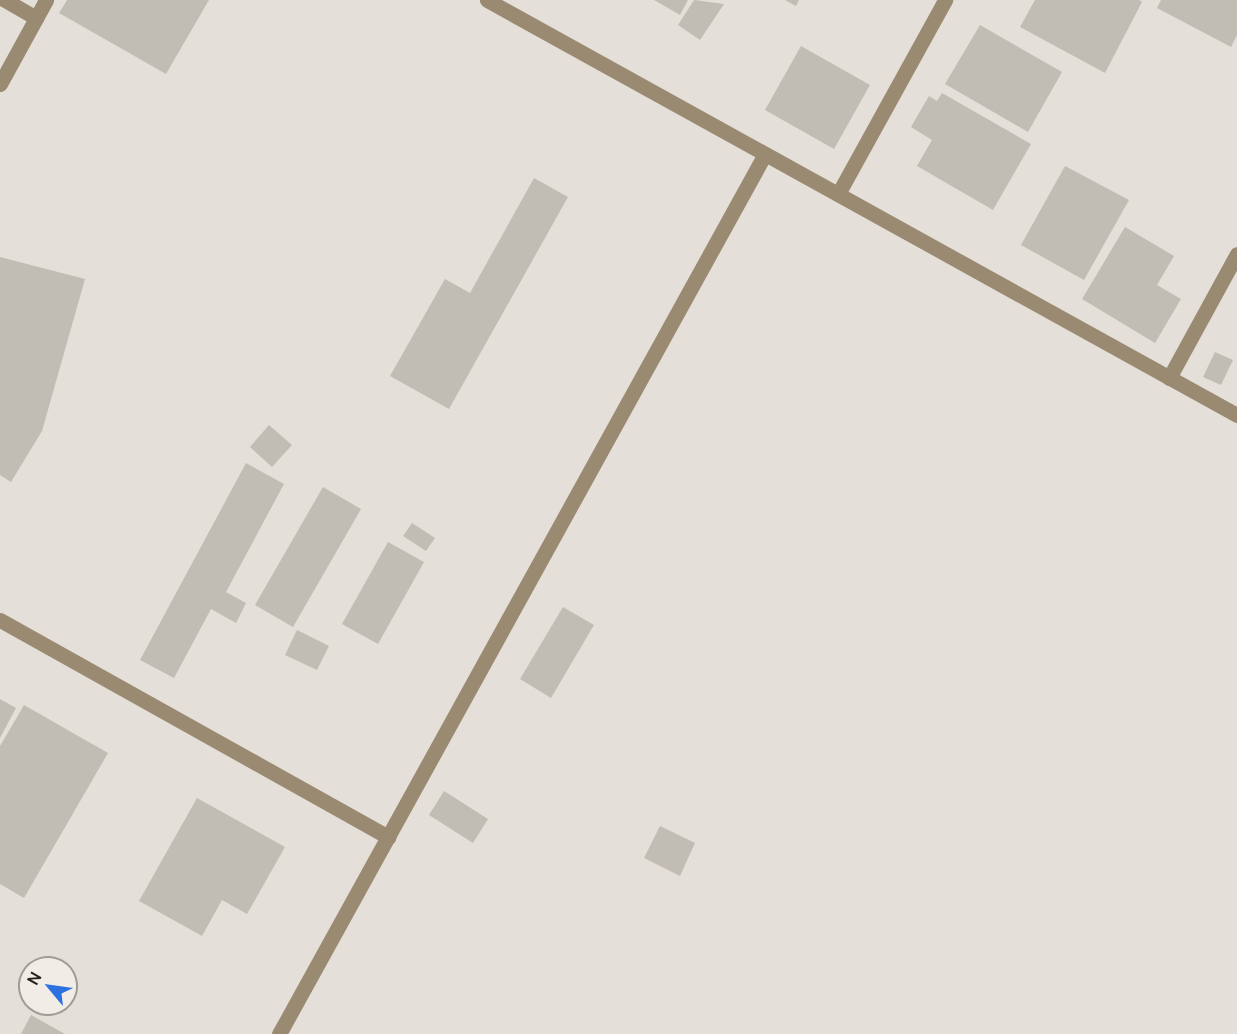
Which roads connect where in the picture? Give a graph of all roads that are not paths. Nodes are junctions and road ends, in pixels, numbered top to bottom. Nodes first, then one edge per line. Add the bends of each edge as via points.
1 (5, 0) edge
2 (46, 0) edge
3 (487, 0) edge
4 (945, 0) edge
5 (36, 18) junction
6 (0, 84) edge
7 (765, 154) junction
8 (838, 194) junction
9 (1237, 254) edge
10 (1169, 378) junction
11 (1237, 415) edge
12 (0, 620) edge
13 (388, 837) junction
14 (279, 1034) edge

1 - 5 street
2 - 5 street
3 - 7 street
4 - 8 street
5 - 6 street
7 - 8 street
7 - 13 street
8 - 10 street
9 - 10 street
10 - 11 street
12 - 13 street
13 - 14 street

